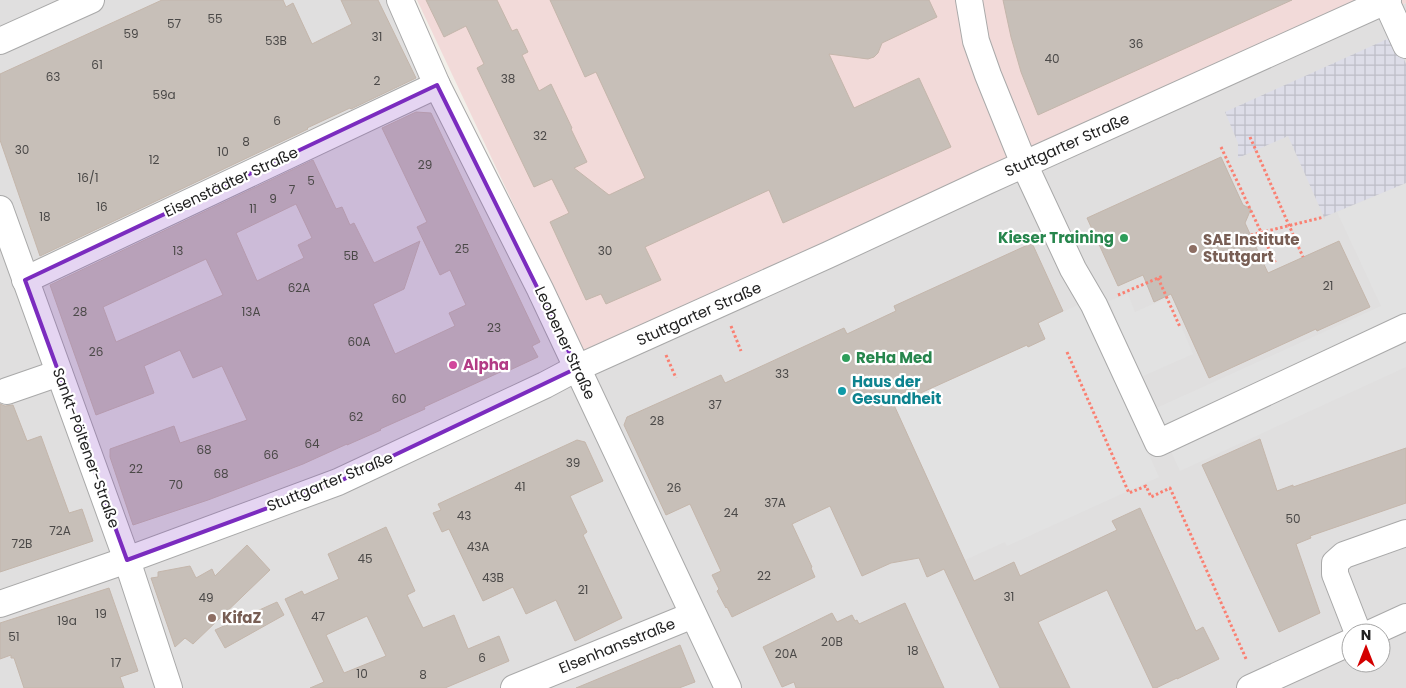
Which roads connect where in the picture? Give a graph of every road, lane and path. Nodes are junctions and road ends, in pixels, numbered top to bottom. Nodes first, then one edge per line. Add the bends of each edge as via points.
1 (90, 0) edge
2 (400, 0) edge
3 (968, 0) edge
4 (1387, 0) edge
5 (0, 41) edge
6 (1406, 46) edge
7 (437, 85) junction
8 (1250, 138) dead end
9 (1221, 147) dead end
10 (1024, 164) junction
11 (0, 209) edge
12 (1324, 217) dead end
13 (1289, 226) junction
14 (1262, 233) junction
15 (1251, 236) dead end
16 (1302, 257) dead end
17 (1276, 264) dead end
18 (1163, 276) dead end
19 (1158, 278) junction
20 (26, 280) junction
21 (1094, 305) junction
22 (730, 324) dead end
23 (1180, 327) dead end
24 (1406, 327) edge
25 (741, 351) dead end
26 (1067, 352) dead end
27 (666, 354) dead end
28 (577, 368) junction
29 (60, 373) junction
30 (676, 378) dead end
31 (7, 391) dead end
32 (1406, 533) edge
33 (127, 560) junction
34 (0, 604) edge
35 (693, 615) junction
36 (1406, 617) edge
37 (1354, 623) edge
38 (1391, 624) edge
39 (1341, 647) edge
40 (1254, 686) edge
41 (169, 688) edge
42 (514, 688) edge
43 (728, 688) edge

1 - 5 street
2 - 7 street, Leobener Straße
3 - 10 street via 976,41
4 - 6 street
4 - 10 street, Stuttgarter Straße
7 - 20 street, Eisenstädter Straße
7 - 28 street, Leobener Straße
8 - 13 path
9 - 14 path
10 - 21 street via 1073,269
10 - 28 street, Stuttgarter Straße
11 - 20 street, Sankt-Pöltener-Straße
12 - 13 path
13 - 14 path
13 - 16 path
14 - 15 path
14 - 17 path
18 - 19 path
19 - 21 path
19 - 23 path
20 - 29 street, Sankt-Pöltener-Straße
21 - 24 street via 1158,443
22 - 25 path
26 - 40 path via 1129,493 1146,486 1151,497 1170,488
27 - 30 path
28 - 33 street, Stuttgarter Straße via 338,482
28 - 35 street, Leobener Straße
29 - 31 street
29 - 33 street, Sankt-Pöltener-Straße
32 - 37 street via 1344,555 1335,563 1335,574
33 - 34 street, Stuttgarter Straße
33 - 41 street, Sankt-Pöltener-Straße
35 - 42 street, Elsenhansstraße
35 - 43 street, Leobener Straße
36 - 38 street
39 - 40 street

